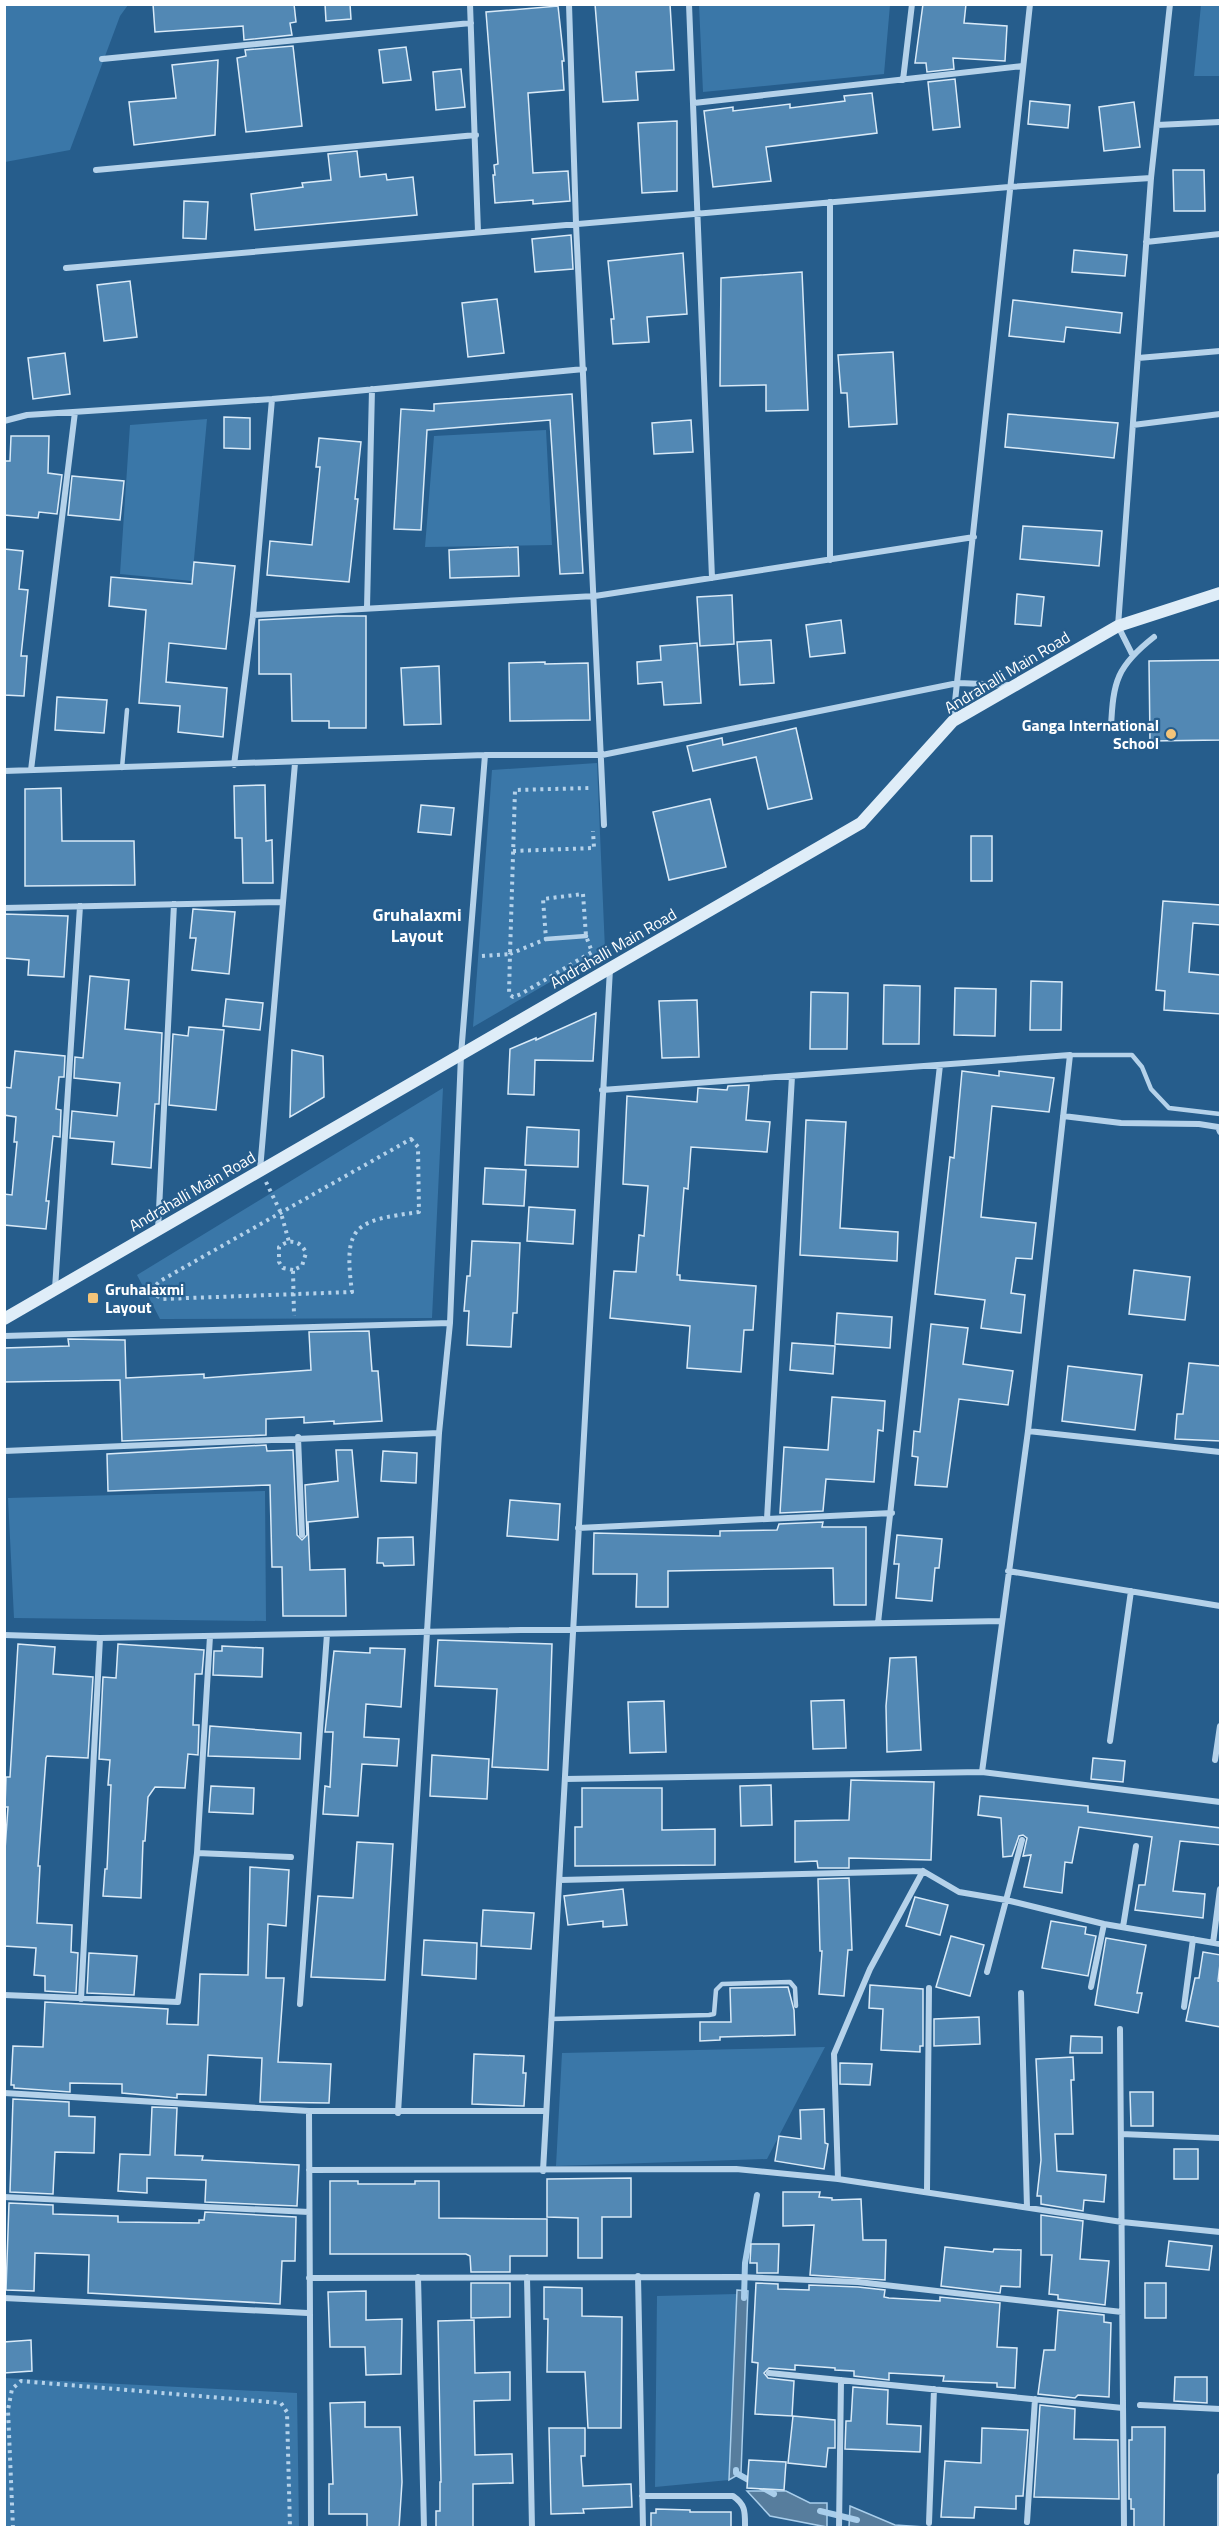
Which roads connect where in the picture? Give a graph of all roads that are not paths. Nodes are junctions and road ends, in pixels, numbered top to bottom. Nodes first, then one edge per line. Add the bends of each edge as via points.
1 (470, 4) edge
2 (569, 4) edge
3 (689, 4) edge
4 (912, 4) edge
5 (1030, 4) edge
6 (1170, 4) edge
7 (471, 22) junction
8 (102, 59) dead end
9 (1023, 66) junction
10 (903, 80) junction
11 (694, 103) junction
12 (1221, 122) edge
13 (1157, 125) junction
14 (476, 135) junction
15 (96, 170) dead end
16 (1151, 178) junction
17 (1009, 187) junction
18 (830, 202) junction
19 (697, 214) junction
20 (576, 224) junction
21 (478, 232) junction
22 (1221, 234) edge
23 (1146, 242) junction
24 (66, 268) dead end
25 (1221, 351) edge
26 (1138, 358) junction
27 (584, 369) junction
28 (372, 389) junction
29 (272, 399) junction
30 (75, 411) junction
31 (1221, 414) edge
32 (4, 421) edge
33 (1133, 425) junction
34 (974, 537) junction
35 (830, 560) junction
36 (712, 578) junction
37 (1221, 593) edge
38 (595, 596) junction
39 (367, 608) junction
40 (253, 615) junction
41 (1118, 626) junction
42 (1154, 637) dead end
43 (1132, 654) junction
44 (958, 683) junction
45 (1015, 685) junction
46 (127, 710) dead end
47 (953, 721) junction
48 (1111, 728) dead end
49 (485, 755) junction
50 (602, 755) junction
51 (295, 764) junction
52 (234, 765) junction
53 (122, 768) junction
54 (31, 770) junction
55 (4, 771) edge
56 (604, 825) dead end
57 (283, 902) junction
58 (174, 904) junction
59 (80, 906) junction
60 (4, 908) edge
61 (586, 936) dead end
62 (546, 939) dead end
63 (610, 968) junction
64 (461, 1055) junction
65 (1070, 1055) junction
66 (940, 1065) junction
67 (792, 1076) junction
68 (602, 1090) junction
69 (1221, 1113) edge
70 (1063, 1116) junction
71 (1221, 1132) edge
72 (260, 1171) junction
73 (158, 1230) junction
74 (55, 1290) junction
75 (4, 1319) edge
76 (450, 1323) junction
77 (4, 1336) edge
78 (1028, 1431) junction
79 (439, 1433) junction
80 (298, 1437) junction
81 (4, 1451) edge
82 (1221, 1452) edge
83 (892, 1513) junction
84 (767, 1519) junction
85 (578, 1528) junction
86 (302, 1535) dead end
87 (1008, 1571) junction
88 (1131, 1591) junction
89 (1221, 1606) edge
90 (1002, 1621) junction
91 (878, 1623) junction
92 (572, 1629) junction
93 (427, 1631) junction
94 (327, 1634) junction
95 (4, 1635) edge
96 (210, 1636) junction
97 (100, 1638) junction
98 (1221, 1726) edge
99 (1110, 1741) dead end
100 (1215, 1760) dead end
101 (982, 1772) junction
102 (565, 1779) junction
103 (1221, 1802) edge
104 (1022, 1840) dead end
105 (1136, 1846) dead end
106 (197, 1853) junction
107 (291, 1857) dead end
108 (923, 1871) junction
109 (561, 1880) junction
110 (1221, 1889) edge
111 (1006, 1900) junction
112 (1104, 1924) junction
113 (1123, 1927) junction
114 (1193, 1939) junction
115 (1217, 1944) edge
116 (987, 1972) dead end
117 (1091, 1987) dead end
118 (929, 1988) dead end
119 (1021, 1993) dead end
120 (4, 1995) edge
121 (81, 1999) junction
122 (300, 2004) dead end
123 (796, 2006) dead end
124 (1184, 2007) dead end
125 (551, 2019) junction
126 (1120, 2029) dead end
127 (4, 2093) edge
128 (309, 2111) junction
129 (545, 2111) junction
130 (398, 2113) junction
131 (1121, 2134) junction
132 (1221, 2138) edge
133 (309, 2170) junction
134 (543, 2172) junction
135 (838, 2179) junction
136 (927, 2192) junction
137 (4, 2197) edge
138 (1027, 2207) junction
139 (309, 2212) junction
140 (1122, 2222) junction
141 (1221, 2232) edge
142 (638, 2276) junction
143 (418, 2277) junction
144 (527, 2277) junction
145 (309, 2278) junction
146 (4, 2298) edge
147 (1122, 2312) junction
148 (308, 2313) junction
149 (769, 2373) dead end
150 (841, 2380) junction
151 (934, 2389) junction
152 (1035, 2399) junction
153 (1140, 2405) dead end
154 (1123, 2408) junction
155 (1221, 2409) edge
156 (1221, 2476) edge
157 (642, 2496) junction
158 (1027, 2522) dead end
159 (929, 2523) dead end
160 (311, 2528) edge
161 (424, 2528) edge
162 (532, 2528) edge
163 (643, 2528) edge
164 (745, 2528) edge
165 (839, 2528) edge
166 (1124, 2528) edge
167 (1220, 2528) edge

1 - 7 street
2 - 20 street
3 - 11 street
4 - 10 street
5 - 9 street
6 - 13 street
7 - 8 street
7 - 14 street
9 - 10 street
9 - 17 street
10 - 11 street
11 - 19 street
12 - 13 street
13 - 16 street
14 - 15 street
14 - 21 street
16 - 17 street
16 - 23 street
17 - 18 street
17 - 34 street
18 - 19 street
18 - 35 street
19 - 20 street
19 - 36 street
20 - 21 street
20 - 27 street
21 - 24 street
22 - 23 street
23 - 26 street
25 - 26 street
26 - 33 street
27 - 28 street
27 - 38 street
28 - 29 street
28 - 39 street
29 - 30 street
29 - 40 street
30 - 32 street
30 - 54 street
31 - 33 street
33 - 41 street
34 - 35 street
34 - 44 street
35 - 36 street
36 - 38 street
37 - 41 main road, Andrahalli Main Road
38 - 39 street
38 - 50 street
39 - 40 street
40 - 52 street
41 - 43 street
41 - 45 main road, Andrahalli Main Road
42 - 43 street
43 - 48 street via 1112,697
44 - 45 street
44 - 47 street
44 - 50 street
45 - 47 main road, Andrahalli Main Road
46 - 53 lane
47 - 63 main road, Andrahalli Main Road via 861,823
49 - 50 street
49 - 51 street
49 - 64 street
50 - 56 street
51 - 52 street
51 - 57 street
52 - 53 street
53 - 54 street
54 - 55 street
57 - 58 street
57 - 72 street
58 - 59 street
58 - 73 street
59 - 60 street
59 - 74 street
61 - 62 lane
63 - 64 main road, Andrahalli Main Road
63 - 68 street
64 - 72 main road, Andrahalli Main Road
64 - 76 street
65 - 66 street
65 - 69 lane via 1132,1055 1151,1089 1169,1108
65 - 70 street
66 - 67 street
66 - 83 street
67 - 68 street
67 - 84 street
68 - 85 street
70 - 71 street via 1121,1123 1199,1124 1218,1127
70 - 78 street
72 - 73 main road, Andrahalli Main Road
73 - 74 main road, Andrahalli Main Road
74 - 75 main road, Andrahalli Main Road
76 - 77 street
76 - 79 street
78 - 82 street
78 - 87 street
79 - 80 street
79 - 93 street
80 - 81 street
80 - 86 street
83 - 84 street
83 - 91 street
84 - 85 street
85 - 92 street
87 - 88 street
87 - 90 street
88 - 89 street
88 - 99 street
90 - 91 street
90 - 101 street
91 - 92 street
92 - 93 street
92 - 102 street
93 - 94 street
93 - 130 street
94 - 96 street
94 - 122 street
95 - 97 street
96 - 97 street
96 - 106 street
97 - 121 street
98 - 100 street
101 - 102 street
101 - 103 street
102 - 109 street
104 - 111 street
105 - 113 street
106 - 107 street
106 - 121 street via 178,2002
108 - 109 street
108 - 111 street via 959,1892
108 - 135 street via 870,1969 834,2054
109 - 125 street
110 - 115 street
111 - 112 street
111 - 116 street
112 - 113 street
112 - 117 street
113 - 114 street
114 - 115 street
114 - 124 street
118 - 136 street
119 - 138 street
120 - 121 street
123 - 125 lane via 795,1988 789,1983 722,1984 716,1990 716,2010 710,2015
125 - 129 street
126 - 131 street
127 - 128 street
128 - 130 street
128 - 133 street
129 - 130 street
129 - 134 street
131 - 132 street
131 - 140 street
133 - 134 street
133 - 139 street
134 - 135 street via 736,2169
135 - 136 street
136 - 138 street
137 - 139 street
138 - 140 street
139 - 145 street
140 - 141 street
140 - 147 street
142 - 144 street
142 - 147 street via 858,2282
142 - 157 street
143 - 144 street
143 - 145 street
143 - 161 street
144 - 162 street
145 - 148 street
146 - 148 street
147 - 154 street
148 - 160 street
149 - 150 street
150 - 151 street
150 - 165 street
151 - 152 street
151 - 159 street
152 - 154 street
152 - 158 street
153 - 155 street
154 - 166 street
156 - 167 street
157 - 163 street
157 - 164 street via 733,2496 745,2509

